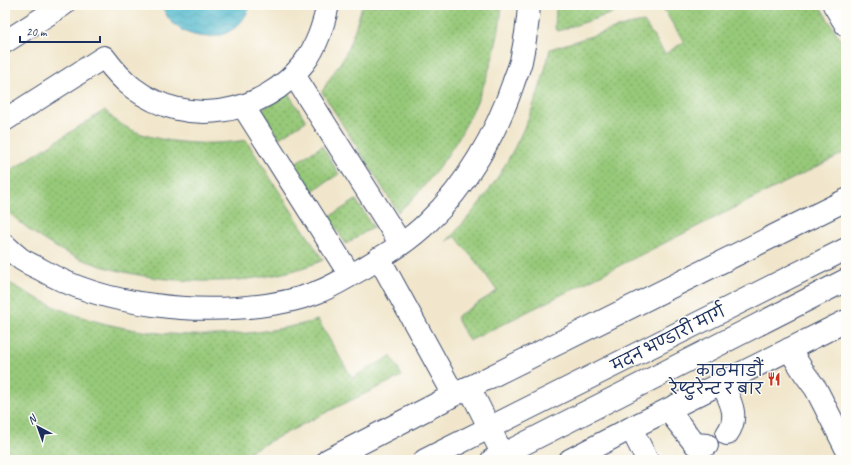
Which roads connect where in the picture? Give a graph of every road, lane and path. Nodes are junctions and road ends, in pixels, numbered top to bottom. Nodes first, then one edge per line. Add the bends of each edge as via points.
1 (63, 5) edge
2 (328, 5) edge
3 (529, 5) edge
4 (834, 5) edge
5 (846, 25) edge
6 (5, 42) edge
7 (294, 75) junction
8 (243, 106) junction
9 (5, 120) edge
10 (846, 200) edge
11 (401, 244) junction
12 (5, 245) edge
13 (846, 249) edge
14 (379, 258) junction
15 (350, 275) junction
16 (846, 280) edge
17 (846, 321) edge
18 (790, 349) junction
19 (722, 383) junction
20 (462, 391) junction
21 (668, 410) junction
22 (489, 428) junction
23 (631, 428) junction
24 (727, 434) dead end
25 (707, 445) dead end
26 (846, 448) edge
27 (437, 457) edge
28 (498, 457) edge
29 (328, 460) edge
30 (570, 460) edge
31 (647, 460) edge

1 - 6 main road
2 - 7 main road via 316,45
3 - 11 main road via 520,62 494,130 478,159 444,205
4 - 5 main road
7 - 8 main road via 274,92
7 - 11 main road
8 - 9 main road via 213,112 192,111 151,100 117,74 104,57
8 - 15 main road
10 - 20 main road
11 - 14 main road
12 - 15 main road via 22,260 72,285 131,302 168,307 238,308 269,304 318,292
13 - 22 main road, मदन भण्डारी मार्ग
14 - 15 main road
14 - 20 main road, मदन भण्डारी मार्ग
16 - 28 main road, मदन भण्डारी मार्ग
17 - 18 main road
18 - 19 main road
18 - 26 main road via 816,389
19 - 21 main road
19 - 24 main road via 734,411 732,428
20 - 22 main road, मदन भण्डारी मार्ग
20 - 29 main road
21 - 23 main road
21 - 25 main road via 695,444
22 - 27 main road, मदन भण्डारी मार्ग
22 - 28 main road, मदन भण्डारी मार्ग
23 - 30 main road
23 - 31 main road

